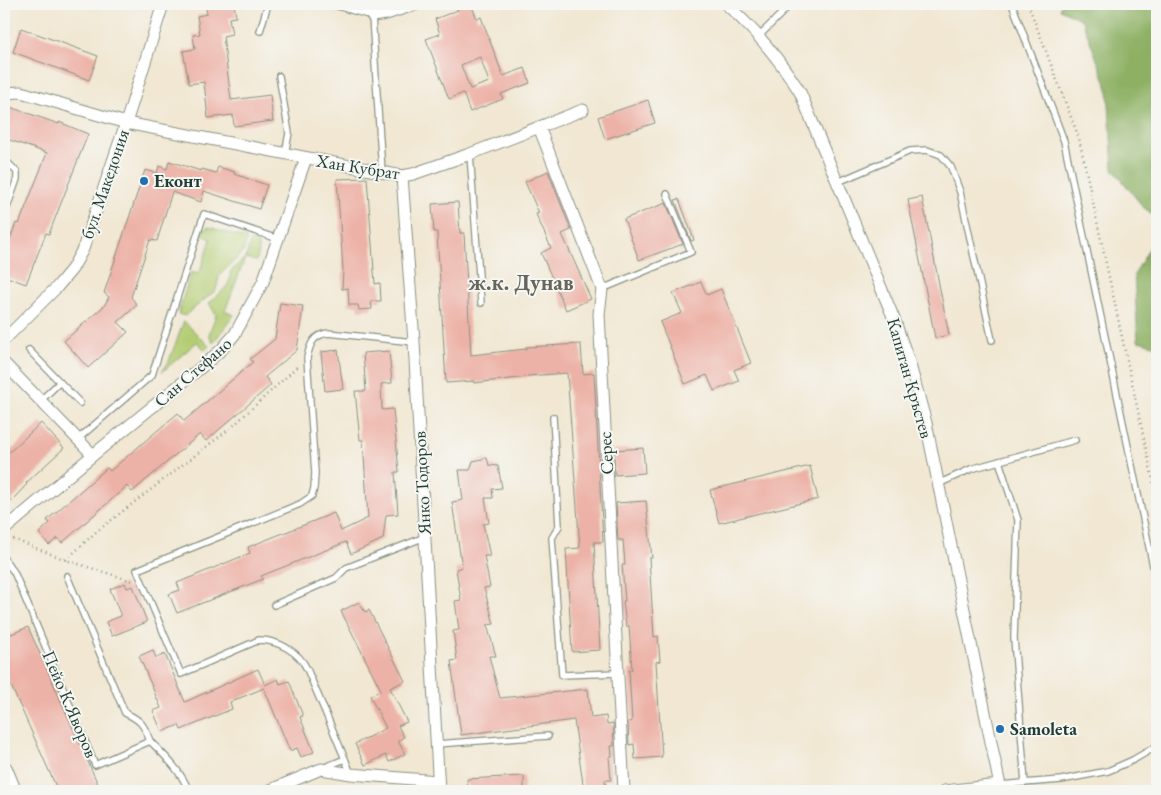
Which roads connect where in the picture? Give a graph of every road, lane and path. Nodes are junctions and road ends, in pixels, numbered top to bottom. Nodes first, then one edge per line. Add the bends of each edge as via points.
1 (163, 4) edge
2 (268, 4) edge
3 (330, 4) edge
4 (417, 4) edge
5 (726, 4) edge
6 (791, 4) edge
7 (1012, 4) edge
8 (1028, 4) edge
9 (372, 16) junction
10 (260, 31) dead end
11 (759, 36) junction
12 (279, 76) dead end
13 (4, 93) edge
14 (583, 110) dead end
15 (126, 123) junction
16 (539, 127) junction
17 (285, 154) junction
18 (470, 154) junction
19 (306, 158) junction
20 (4, 162) edge
21 (382, 172) junction
22 (402, 176) junction
23 (838, 182) junction
24 (667, 194) dead end
25 (4, 216) edge
26 (278, 239) junction
27 (602, 288) junction
28 (481, 303) dead end
29 (4, 340) edge
30 (992, 340) dead end
31 (414, 342) junction
32 (29, 350) dead end
33 (307, 358) junction
34 (4, 363) edge
35 (60, 382) junction
36 (40, 401) junction
37 (80, 403) dead end
38 (553, 417) dead end
39 (78, 439) junction
40 (1075, 440) dead end
41 (93, 455) junction
42 (999, 461) junction
43 (938, 484) junction
44 (1157, 499) edge
45 (4, 530) edge
46 (425, 537) junction
47 (13, 539) dead end
48 (4, 559) edge
49 (66, 560) junction
50 (67, 576) dead end
51 (143, 585) junction
52 (1157, 585) edge
53 (274, 605) dead end
54 (618, 673) junction
55 (548, 736) dead end
56 (150, 741) junction
57 (436, 744) junction
58 (1157, 746) edge
59 (345, 758) junction
60 (4, 769) edge
61 (320, 769) junction
62 (351, 774) junction
63 (1026, 783) junction
64 (439, 786) edge
65 (1000, 788) edge
66 (13, 791) edge
67 (189, 791) edge
68 (268, 791) edge
69 (624, 791) edge
70 (944, 791) edge

1 - 15 street, бул. Македония
2 - 10 lane
3 - 9 lane
4 - 9 street
5 - 11 street, Капитан Кръстев
6 - 11 lane
7 - 52 lane via 1064,141
8 - 44 path via 1079,138
9 - 21 lane
11 - 23 street, Капитан Кръстев via 782,62 800,92
12 - 17 lane via 289,134
13 - 15 street, Хан Кубрат via 21,92
14 - 16 street, Хан Кубрат
15 - 17 street, Хан Кубрат
15 - 29 street, бул. Македония via 84,249 57,287
16 - 18 street, Хан Кубрат
16 - 27 street, Серес
17 - 19 street, Хан Кубрат
18 - 22 street, Хан Кубрат
18 - 28 lane
19 - 21 street, Хан Кубрат
19 - 26 street, Сан Стефано
20 - 25 lane via 17,172
21 - 22 street, Хан Кубрат
22 - 31 street, Янко Тодоров
23 - 30 lane via 910,151 928,150 940,155 951,167 960,192
23 - 43 street, Капитан Кръстев via 910,365
24 - 27 lane via 691,252
26 - 39 lane via 204,214 152,375
26 - 41 street, Сан Стефано via 263,282 235,334 222,349
27 - 54 street, Серес via 599,314
31 - 33 lane via 320,334 309,346
31 - 46 street, Янко Тодоров
32 - 35 lane
33 - 49 path via 233,426 96,532
33 - 51 lane via 314,473 312,496 300,504 137,570
34 - 36 street
35 - 36 lane
35 - 37 lane
36 - 39 street
38 - 54 lane via 559,526 552,538 562,675
39 - 41 street
40 - 42 lane
41 - 45 street, Сан Стефано
42 - 43 lane
42 - 63 lane via 1018,520 1014,638
43 - 65 street, Капитан Кръстев
46 - 53 lane via 346,568 336,578
46 - 57 street, Янко Тодоров
47 - 49 path
48 - 56 lane, Пейо К.Яворов via 14,572 95,764
49 - 51 path
50 - 56 lane via 124,713 144,726
51 - 59 lane via 181,674 259,640 267,640 296,653 308,669
54 - 69 street, Серес
55 - 57 lane
56 - 67 lane via 174,764
57 - 64 street, Янко Тодоров
58 - 63 lane via 1108,771
59 - 61 lane
59 - 62 lane
60 - 66 street
61 - 62 street
61 - 68 street
62 - 64 street
63 - 65 lane
65 - 70 street

